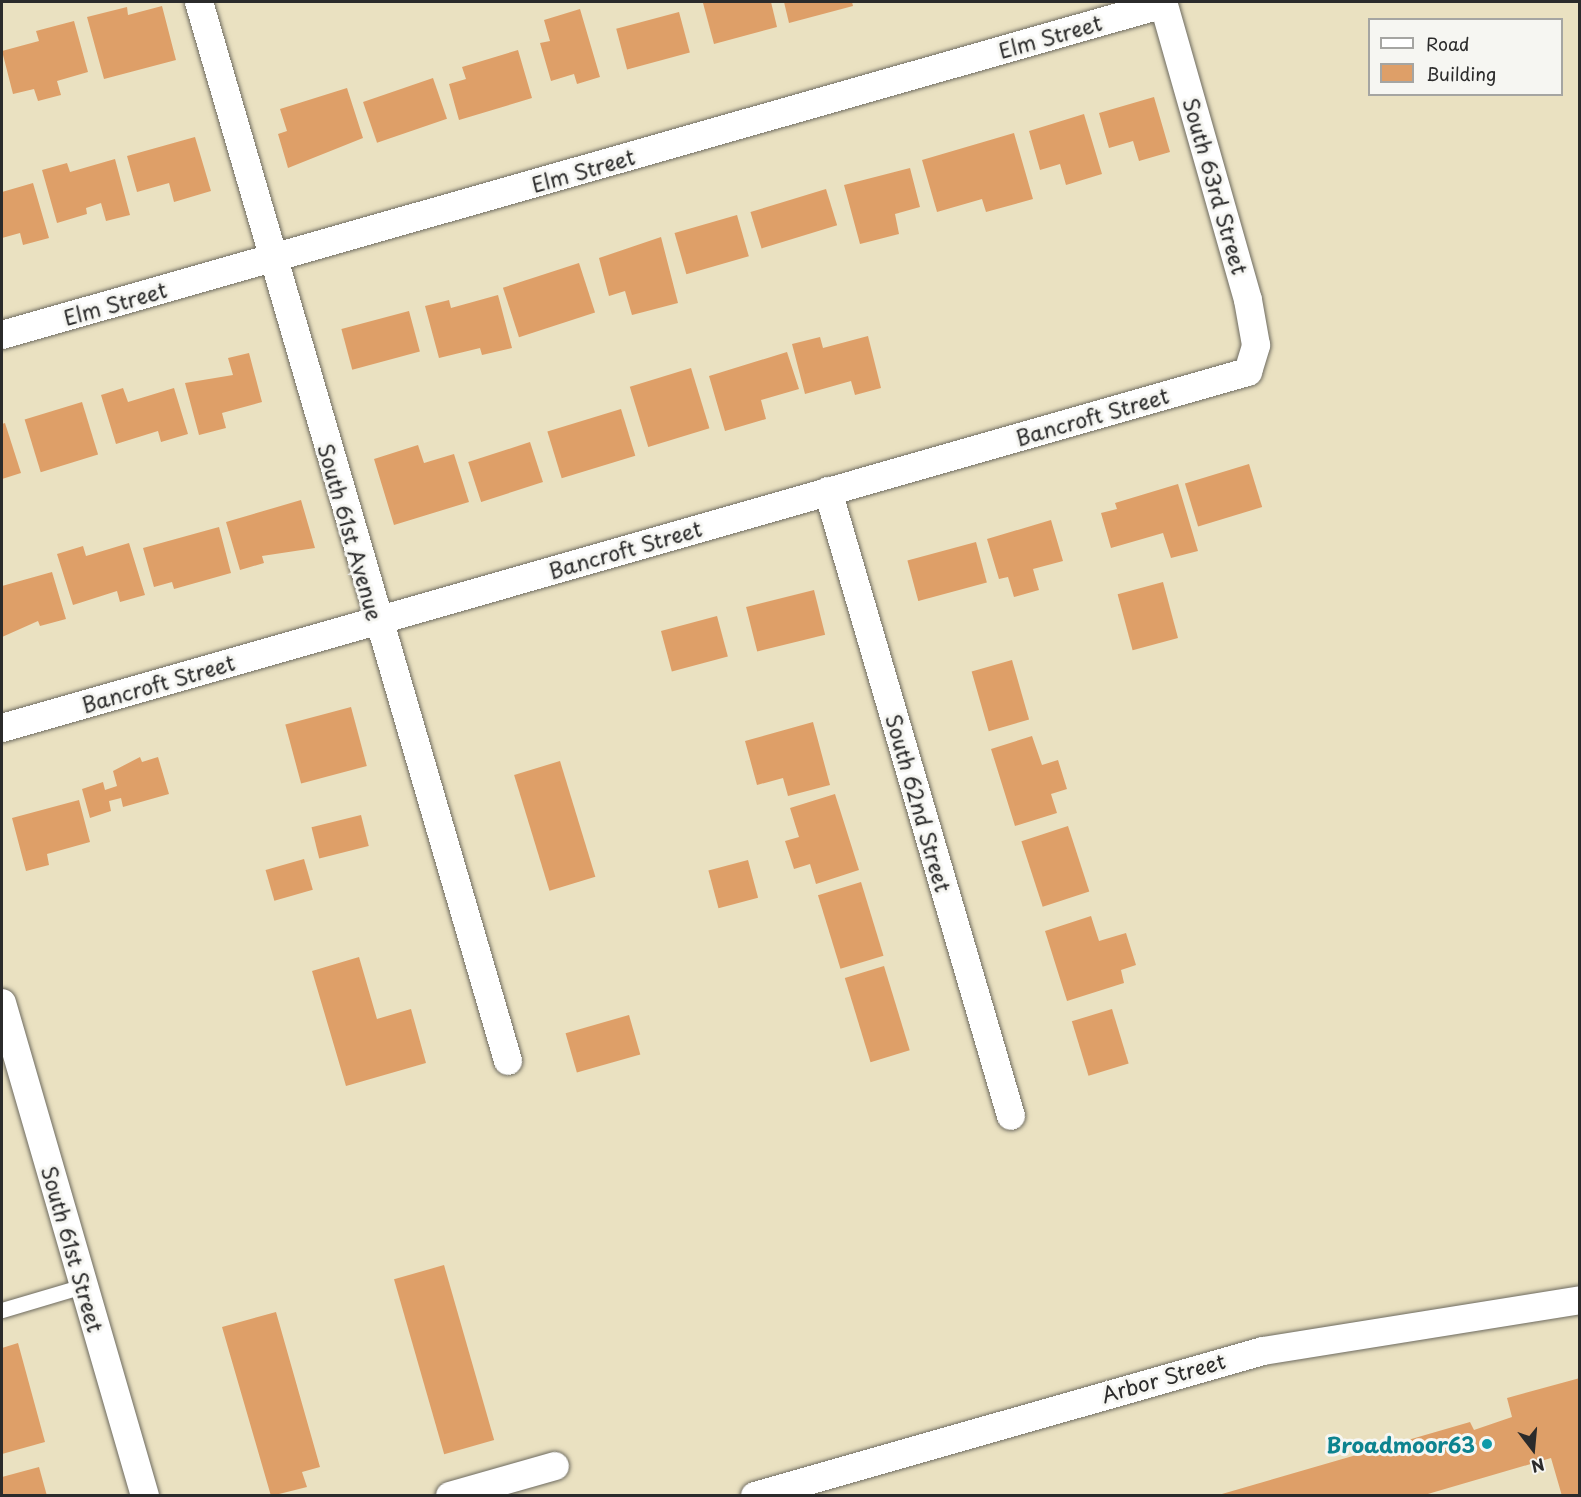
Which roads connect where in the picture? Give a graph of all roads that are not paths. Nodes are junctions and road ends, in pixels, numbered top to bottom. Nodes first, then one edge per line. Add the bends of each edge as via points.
1 (199, 2) edge
2 (1163, 3) edge
3 (274, 258) junction
4 (2, 335) edge
5 (1248, 372) joint
6 (828, 491) junction
7 (376, 620) junction
8 (2, 728) edge
9 (2, 1003) edge
10 (508, 1061) dead end
11 (1011, 1116) dead end
12 (83, 1286) junction
13 (1580, 1300) edge
14 (2, 1310) edge
15 (555, 1466) dead end
16 (145, 1496) edge
17 (450, 1496) edge
18 (755, 1496) edge

1 - 3 street, South 61st Avenue
2 - 3 street, Elm Street
2 - 5 street, South 63rd Street via 1248,300 1256,345
3 - 4 street, Elm Street
3 - 7 street, South 61st Avenue
5 - 6 street, Bancroft Street
6 - 7 street, Bancroft Street
6 - 11 street, South 62nd Street
7 - 8 street, Bancroft Street
7 - 10 street, South 61st Avenue
9 - 12 street, South 61st Street
12 - 14 lane
12 - 16 street, South 61st Street
13 - 18 street, Arbor Street via 1219,1361
15 - 17 street

